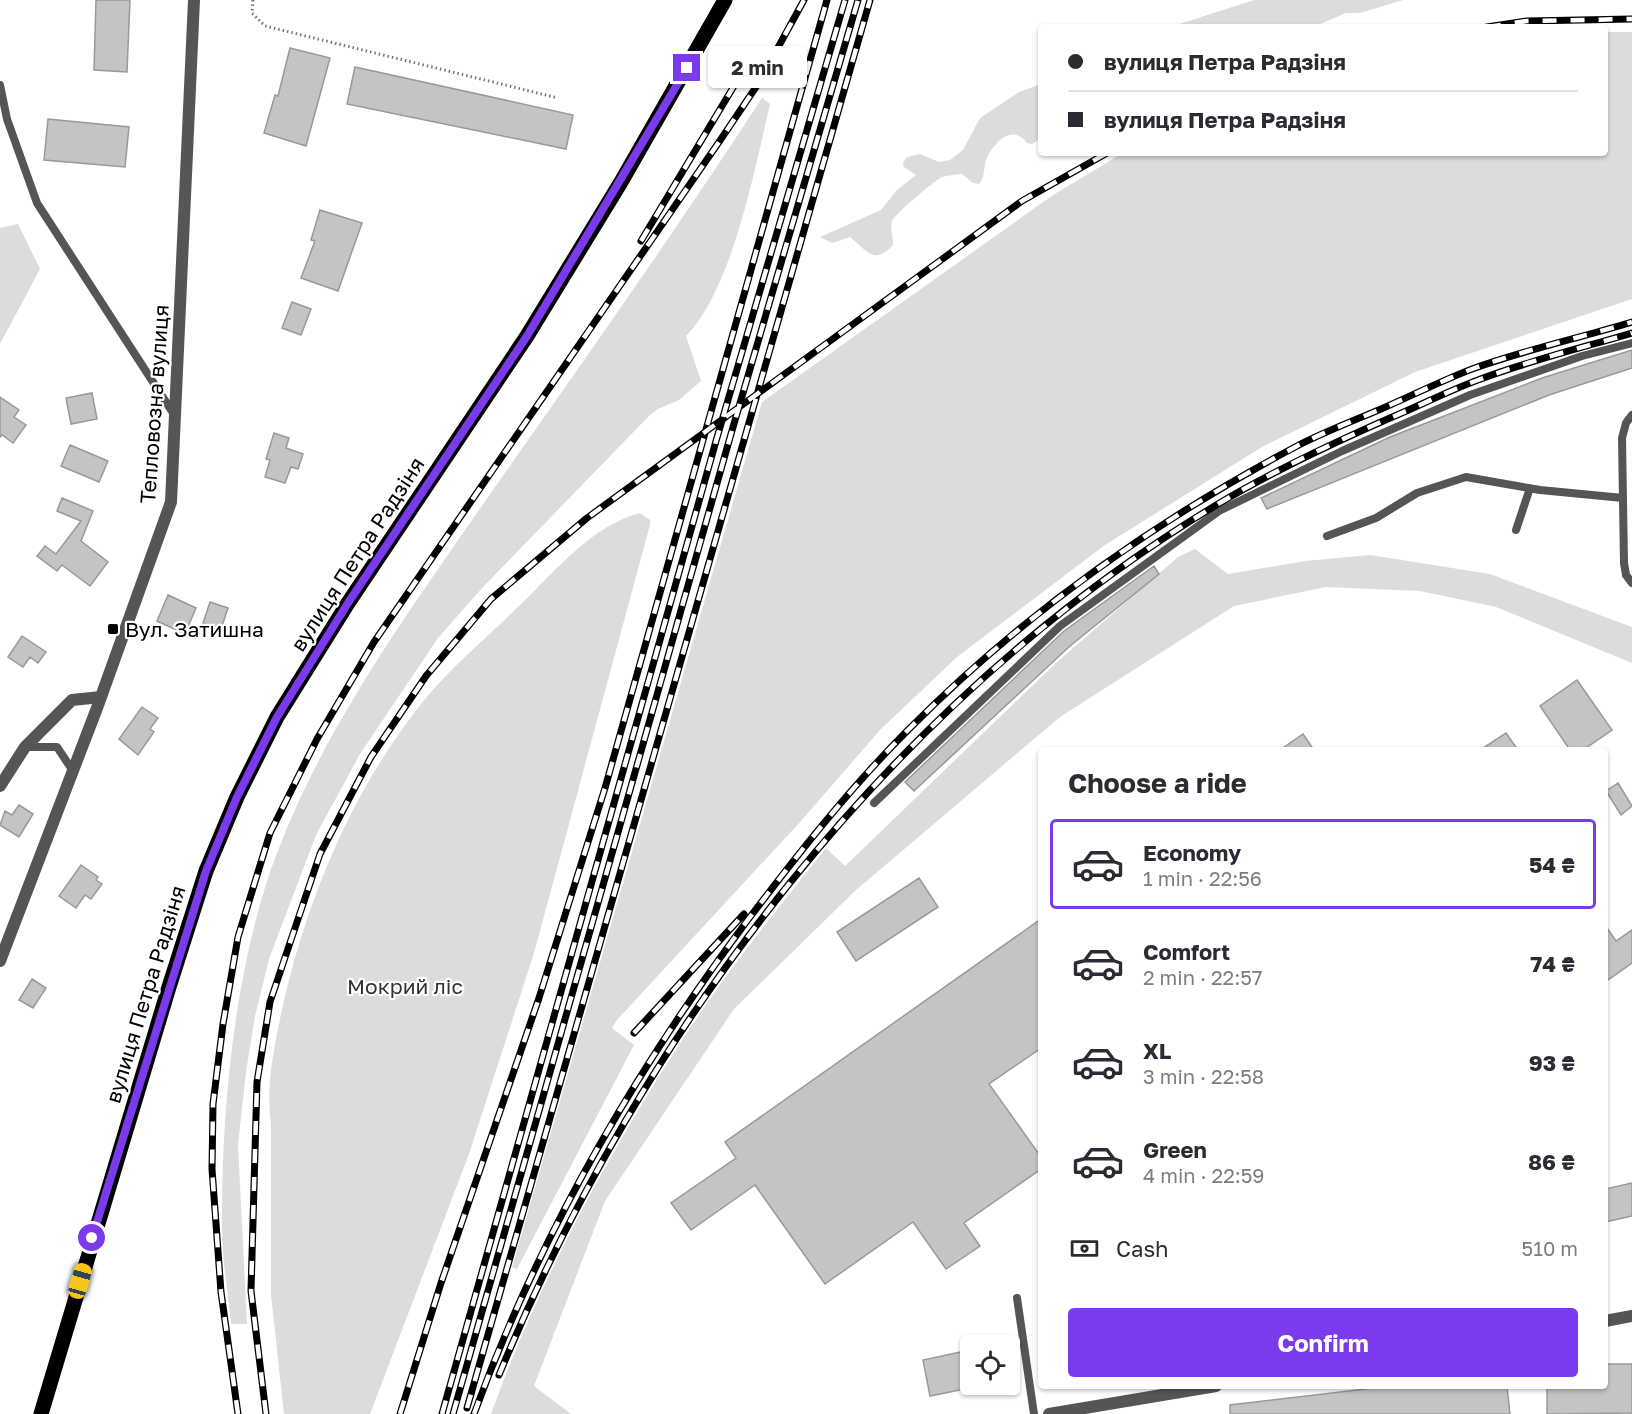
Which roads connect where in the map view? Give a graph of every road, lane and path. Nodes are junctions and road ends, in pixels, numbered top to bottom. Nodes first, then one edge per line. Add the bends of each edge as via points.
1 (194, 0) edge
2 (253, 0) edge
3 (725, 0) edge
4 (0, 85) edge
5 (558, 98) dead end
6 (1632, 343) edge
7 (1632, 415) edge
8 (175, 416) junction
9 (1530, 488) junction
10 (1623, 498) junction
11 (1516, 530) dead end
12 (1327, 536) dead end
13 (1632, 583) edge
14 (101, 697) junction
15 (25, 747) junction
16 (73, 771) junction
17 (0, 786) edge
18 (874, 803) dead end
19 (0, 961) edge
20 (1017, 1298) dead end
21 (1632, 1316) edge
22 (1608, 1320) edge
23 (1198, 1389) edge
24 (41, 1414) edge
25 (1034, 1414) edge
26 (1049, 1414) edge

1 - 8 street, Тепловозна вулиця
2 - 5 path via 252,12 265,26
3 - 24 main road, вулиця Петра Радзіня via 533,327 348,603 277,717 237,797 206,871 172,977
4 - 8 lane via 7,119 37,203
6 - 18 lane via 1582,356 1470,396 1342,451 1219,511 1060,626
7 - 10 lane via 1623,438
8 - 14 street, Тепловозна вулиця via 171,502
9 - 10 lane
9 - 11 lane
9 - 12 lane via 1466,477 1417,493 1376,518
10 - 13 lane via 1624,563
14 - 15 street via 72,700
14 - 16 street, Тепловозна вулиця
15 - 16 lane via 57,747
15 - 17 street
16 - 19 street, Тепловозна вулиця
20 - 25 lane
21 - 22 street
23 - 26 street

